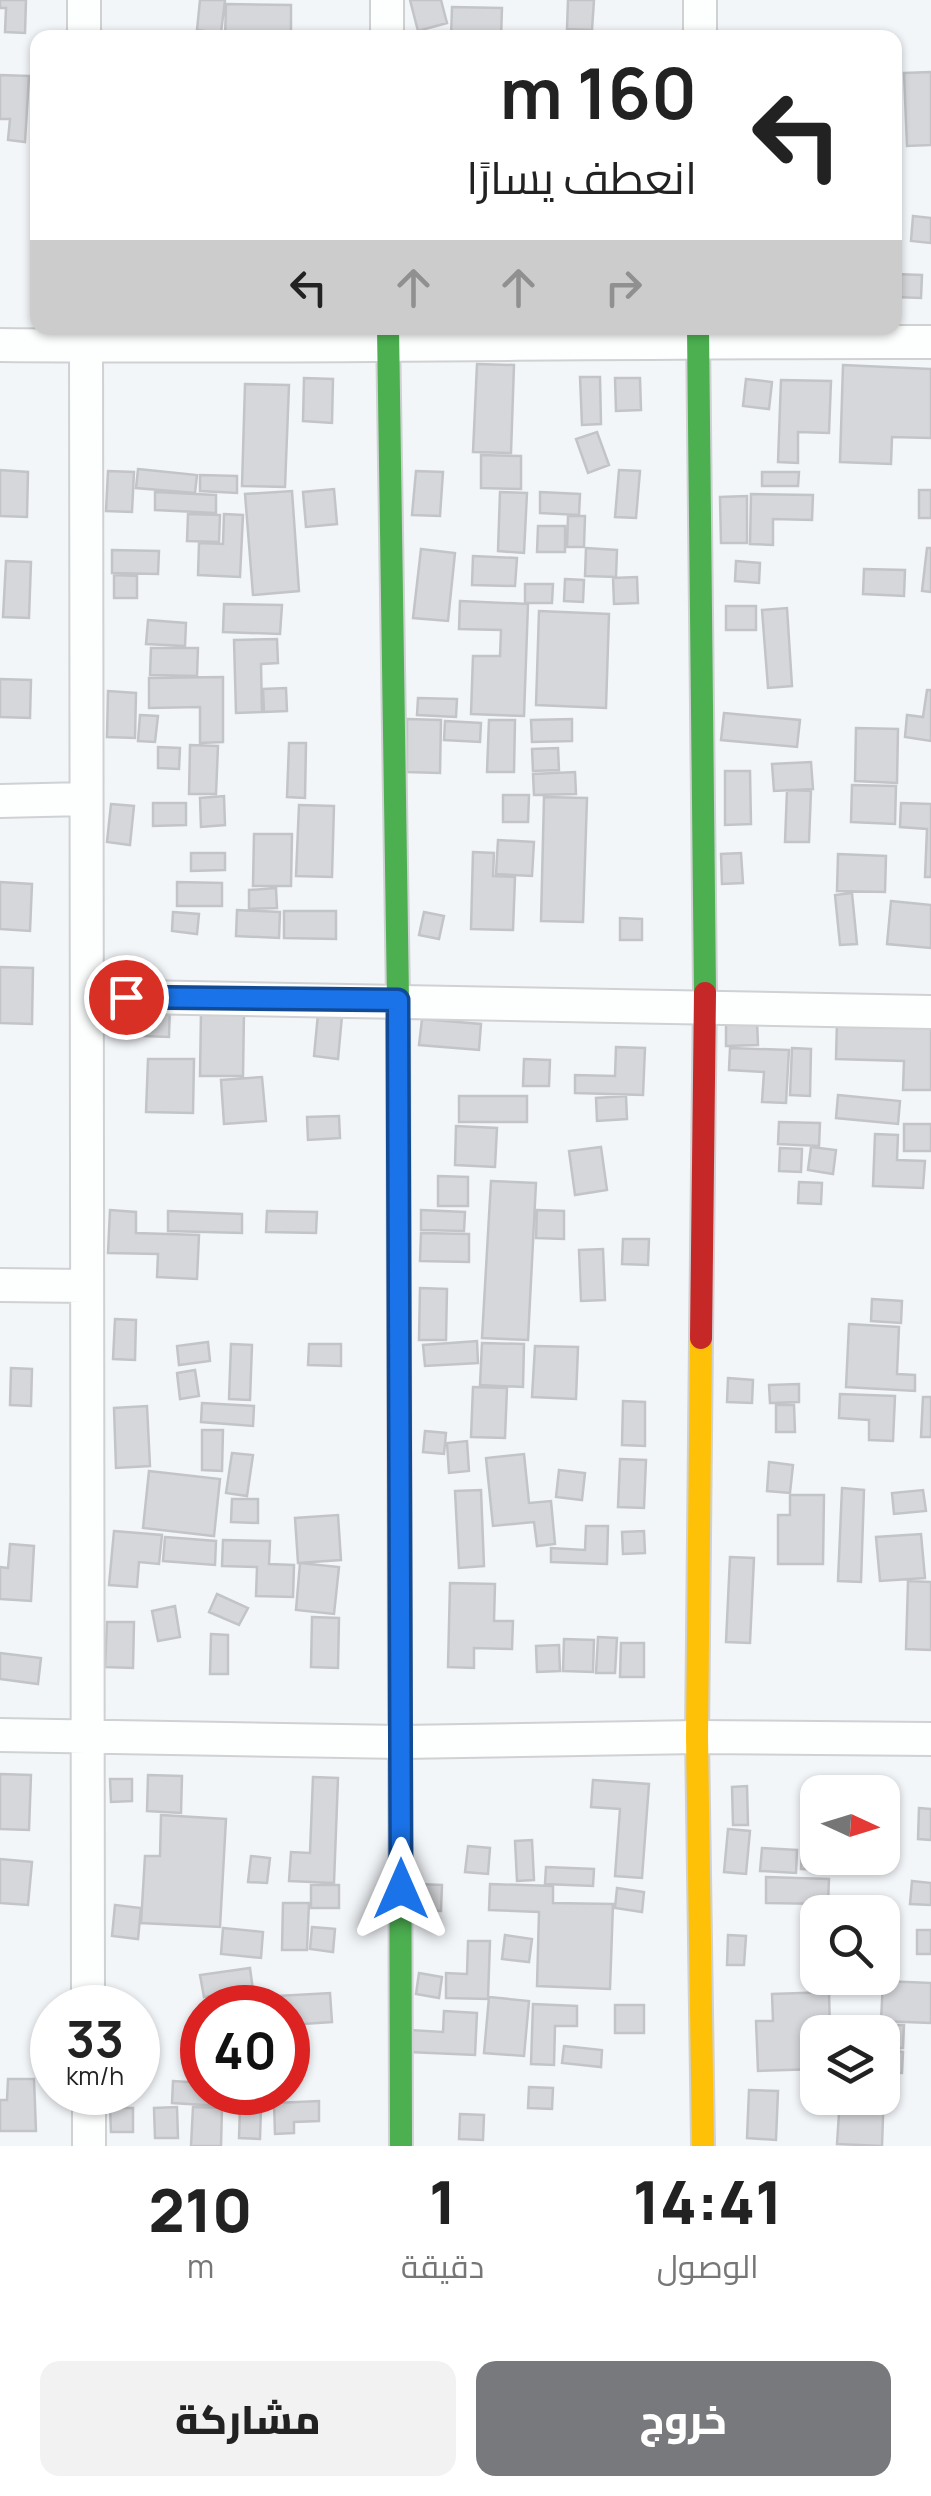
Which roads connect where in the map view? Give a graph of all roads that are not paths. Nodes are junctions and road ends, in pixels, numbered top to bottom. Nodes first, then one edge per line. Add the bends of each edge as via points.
1 (84, 0) edge
2 (387, 0) edge
3 (700, 0) edge
4 (84, 30) edge
5 (387, 30) edge
6 (700, 30) edge
7 (620, 335) edge
8 (698, 335) edge
9 (727, 335) edge
10 (86, 337) edge
11 (388, 338) edge
12 (931, 342) edge
13 (0, 345) edge
14 (86, 799) junction
15 (0, 801) edge
16 (86, 996) junction
17 (398, 1000) junction
18 (705, 1008) junction
19 (931, 1012) edge
20 (0, 1285) edge
21 (86, 1286) junction
22 (0, 1735) edge
23 (86, 1737) junction
24 (697, 1737) junction
25 (931, 1738) edge
26 (401, 1742) junction
27 (88, 1985) edge
28 (89, 2115) edge
29 (89, 2146) edge
30 (401, 2146) edge
31 (703, 2146) edge

1 - 4 street
2 - 5 street
3 - 6 street
7 - 11 street
8 - 18 street
9 - 12 street
10 - 11 street
10 - 13 street
10 - 14 street
11 - 17 street
14 - 15 street
14 - 16 street
16 - 17 street
16 - 21 street
17 - 18 street
17 - 26 street
18 - 19 street
18 - 24 street
20 - 21 street
21 - 23 street
22 - 23 street
23 - 26 street
23 - 27 street
24 - 25 street
24 - 26 street
24 - 31 street
26 - 30 street
28 - 29 street

